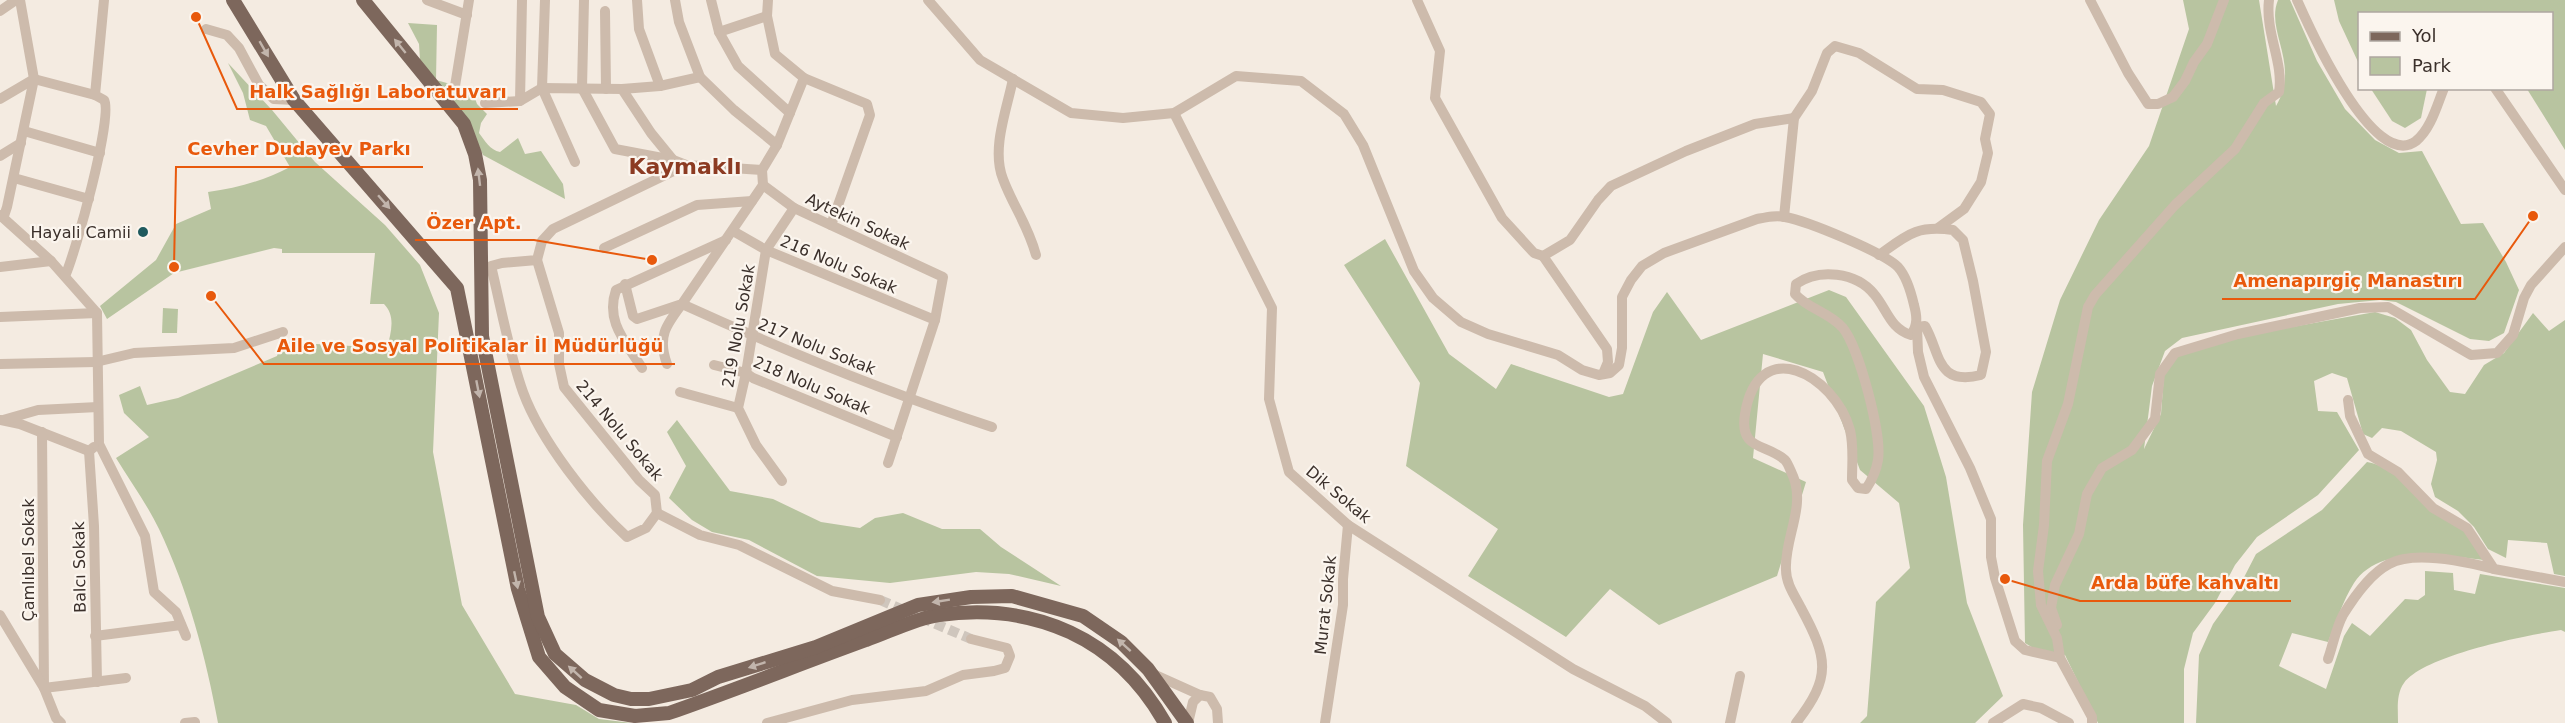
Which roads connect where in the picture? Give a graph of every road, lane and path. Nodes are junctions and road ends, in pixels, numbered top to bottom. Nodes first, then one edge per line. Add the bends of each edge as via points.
1 (18, 0) edge
2 (104, 0) edge
3 (232, 0) edge
4 (363, 0) edge
5 (427, 0) edge
6 (469, 0) edge
7 (522, 0) edge
8 (545, 0) edge
9 (584, 0) edge
10 (637, 0) edge
11 (675, 0) edge
12 (711, 0) edge
13 (768, 0) edge
14 (928, 0) edge
15 (1417, 0) edge
16 (2090, 0) edge
17 (2224, 0) edge
18 (2269, 0) edge
19 (2297, 0) edge
20 (0, 11) edge
21 (605, 11) dead end
22 (466, 15) junction
23 (767, 16) junction
24 (206, 28) dead end
25 (719, 32) junction
26 (700, 77) junction
27 (804, 78) junction
28 (1013, 79) junction
29 (34, 80) junction
30 (455, 86) dead end
31 (660, 86) junction
32 (542, 88) junction
33 (582, 88) junction
34 (606, 89) junction
35 (622, 89) junction
36 (2443, 90) edge
37 (2496, 90) edge
38 (95, 95) junction
39 (0, 99) edge
40 (294, 100) junction
41 (520, 101) junction
42 (484, 103) dead end
43 (1174, 113) junction
44 (790, 114) junction
45 (1794, 118) junction
46 (24, 131) junction
47 (21, 143) junction
48 (777, 145) junction
49 (100, 153) junction
50 (0, 156) edge
51 (673, 160) junction
52 (575, 162) dead end
53 (686, 165) junction
54 (762, 170) junction
55 (14, 178) junction
56 (763, 185) junction
57 (2565, 190) edge
58 (89, 199) junction
59 (752, 201) junction
60 (794, 208) junction
61 (1, 216) edge
62 (1784, 217) junction
63 (831, 225) junction
64 (1938, 228) junction
65 (730, 236) junction
66 (2565, 247) edge
67 (604, 248) dead end
68 (766, 250) junction
69 (1036, 255) dead end
70 (1879, 255) junction
71 (1543, 256) junction
72 (537, 260) junction
73 (51, 261) junction
74 (0, 267) edge
75 (65, 276) junction
76 (625, 284) junction
77 (682, 304) junction
78 (97, 313) junction
79 (0, 317) edge
80 (935, 320) junction
81 (1917, 327) junction
82 (283, 332) dead end
83 (752, 336) junction
84 (96, 362) junction
85 (0, 364) edge
86 (667, 364) dead end
87 (714, 365) dead end
88 (642, 368) dead end
89 (747, 373) junction
90 (1603, 374) junction
91 (681, 392) dead end
92 (909, 400) junction
93 (2348, 400) dead end
94 (98, 407) junction
95 (738, 408) junction
96 (1, 420) edge
97 (992, 427) dead end
98 (42, 432) junction
99 (897, 437) junction
100 (99, 444) junction
101 (89, 451) junction
102 (888, 463) dead end
103 (782, 481) dead end
104 (657, 513) junction
105 (1348, 525) junction
106 (2494, 569) junction
107 (2565, 582) edge
108 (880, 600) tunnel mouth
109 (0, 615) edge
110 (181, 625) junction
111 (95, 636) junction
112 (186, 636) dead end
113 (971, 639) tunnel mouth
114 (2060, 658) junction
115 (2328, 659) dead end
116 (1150, 672) junction
117 (1740, 676) dead end
118 (126, 678) dead end
119 (97, 682) junction
120 (44, 688) junction
121 (1200, 695) junction
122 (60, 723) edge
123 (767, 723) edge
124 (1165, 723) edge
125 (1187, 723) edge
126 (1218, 723) edge
127 (1325, 723) edge
128 (1667, 723) edge
129 (1730, 723) edge
130 (1796, 723) edge
131 (1993, 723) edge
132 (2069, 723) edge
133 (2091, 723) edge

1 - 20 street
1 - 29 street
2 - 38 street
3 -> 40 main road
116 -> 4 main road via 1121,642 1083,616 1012,596 918,605 816,647 692,690 648,699 614,695 585,680 555,654 538,617 482,336 480,180 476,154 464,124
5 - 22 street
6 - 22 street
7 - 41 street
8 - 32 street
9 - 33 street
10 - 31 street via 639,29
11 - 26 street
12 - 25 street
13 - 23 street
14 - 28 street via 980,60
15 - 71 street via 1440,51 1435,98 1503,218 1534,253
16 - 17 street via 2148,104 2158,104 2173,97 2185,81 2207,44
18 - 114 street via 2272,46 2281,74 2279,92 2264,103 2235,149 2175,205 2088,307 2068,404 2047,462 2037,571 2041,605 2057,638
19 - 36 street via 2353,106 2384,138 2401,144 2414,143 2425,132
21 - 34 street
22 - 30 street
23 - 25 street
23 - 27 street via 775,54
24 - 40 street via 233,42 259,85 274,99
25 - 44 street via 738,66
26 - 31 street
26 - 48 street
27 - 44 street
27 - 63 street via 867,104 870,115
28 - 43 street via 1071,113 1123,118
28 - 69 street via 999,149 1002,177 1030,231
29 - 38 street
29 - 39 street
29 - 46 street
31 - 35 street
32 - 33 street
32 - 41 street
32 - 52 street
33 - 34 street
33 - 51 street via 615,149
34 - 35 street
35 - 51 street
37 - 57 street
38 - 49 street via 107,104
40 -> 124 main road via 457,288 518,590 540,657 565,687 599,710 635,716 669,712 937,615 985,613 1029,618 1074,633 1102,649 1150,696
41 - 42 street
43 - 90 street via 1236,75 1301,81 1344,114 1363,145 1414,271 1433,298 1461,322 1558,355 1582,370
43 - 105 street, Dik Sokak via 1272,308 1269,399 1289,472
44 - 48 street
45 - 62 street
45 - 64 street via 1834,46 1859,53 1917,89 1943,90 1981,102 1990,114 1985,139 1988,153 1981,182 1964,209
45 - 71 street via 1755,124 1611,186 1570,240
46 - 47 street
46 - 49 street
47 - 50 street
47 - 55 street
48 - 54 street
49 - 58 street
51 - 53 street
53 - 54 street
53 - 72 street via 553,229 542,241
54 - 56 street
55 - 58 street
55 - 61 street
56 - 59 street
56 - 60 street, Aytekin Sokak
58 - 75 street
59 - 65 street
59 - 67 street via 697,205
60 - 63 street, Aytekin Sokak
60 - 68 street, 219 Nolu Sokak
61 - 73 street
62 - 70 street
62 - 90 street via 1757,219 1642,266 1622,297 1619,365
63 - 80 street, Aytekin Sokak via 943,277
64 - 70 street via 1907,234
64 - 81 street via 1953,230 1963,240 1986,352 1981,375 1966,379 1950,373 1939,364 1925,326
65 - 68 street, 216 Nolu Sokak
65 - 76 street
65 - 77 street
66 - 114 street via 2531,285 2513,335 2497,353 2471,355 2388,307 2360,308 2238,334 2175,353 2160,374 2155,419 2132,450 2102,468 2087,494 2079,534 2055,585 2051,608 2063,642
68 - 80 street, 216 Nolu Sokak
68 - 83 street, 219 Nolu Sokak
70 - 81 street via 1898,267 1911,289
71 - 90 street via 1607,350
72 - 104 street, 214 Nolu Sokak via 559,333 564,387 655,495
72 - 104 street via 491,267 523,392 561,460 610,522 627,537 646,528
73 - 74 street
73 - 75 street
75 - 78 street
76 - 77 street via 637,319
76 - 88 street via 616,290 612,303 614,326
77 - 83 street, 217 Nolu Sokak
77 - 86 street via 666,325 662,341
78 - 79 street
78 - 84 street
80 - 92 street
81 - 114 street via 1924,377 1991,519 1995,578 2016,642 2025,650
81 - 130 street via 1911,335 1902,332 1875,295 1846,277 1824,274 1806,277 1796,284 1795,294 1802,302 1828,314 1844,329 1856,358 1876,418 1879,458 1866,489 1858,488 1852,480 1850,429 1828,391 1814,378 1778,367 1761,374 1744,415 1745,432 1751,443 1785,460 1798,497 1786,573 1824,663 1812,703
82 - 84 street via 234,348 134,353
83 - 89 street, 219 Nolu Sokak
83 - 92 street, 217 Nolu Sokak
84 - 85 street
84 - 94 street
87 - 89 street, 218 Nolu Sokak
89 - 95 street, 219 Nolu Sokak
89 - 99 street, 218 Nolu Sokak
91 - 95 street
92 - 97 street, 217 Nolu Sokak
92 - 99 street
93 - 106 street via 2350,416 2368,454 2398,471 2433,508 2467,528
94 - 96 street via 38,410
94 - 100 street
95 - 103 street, 219 Nolu Sokak via 756,445
96 - 98 street
98 - 101 street
98 - 120 street, Çamlıbel Sokak
99 - 102 street
100 - 101 street
100 - 110 street via 145,536 154,592 176,612
101 - 111 street, Balcı Sokak
104 - 108 street via 700,535 739,545 832,591
105 - 127 street, Murat Sokak via 1344,605
105 - 128 street, Dik Sokak via 1573,669 1645,706
106 - 107 street
106 - 115 street via 2416,558 2390,563 2370,579 2343,616
109 - 120 street
110 - 111 street
110 - 112 street
111 - 119 street, Balcı Sokak
113 - 123 street via 1007,648 1010,656 1005,668 963,675 926,691 852,700
114 - 133 street via 2092,717
116 - 121 street
116 - 125 main road
117 - 129 street
118 - 119 street
119 - 120 street
120 - 122 street
121 - 125 street via 1193,702
121 - 126 street via 1210,697 1217,709
131 - 132 street via 2023,704 2041,708

